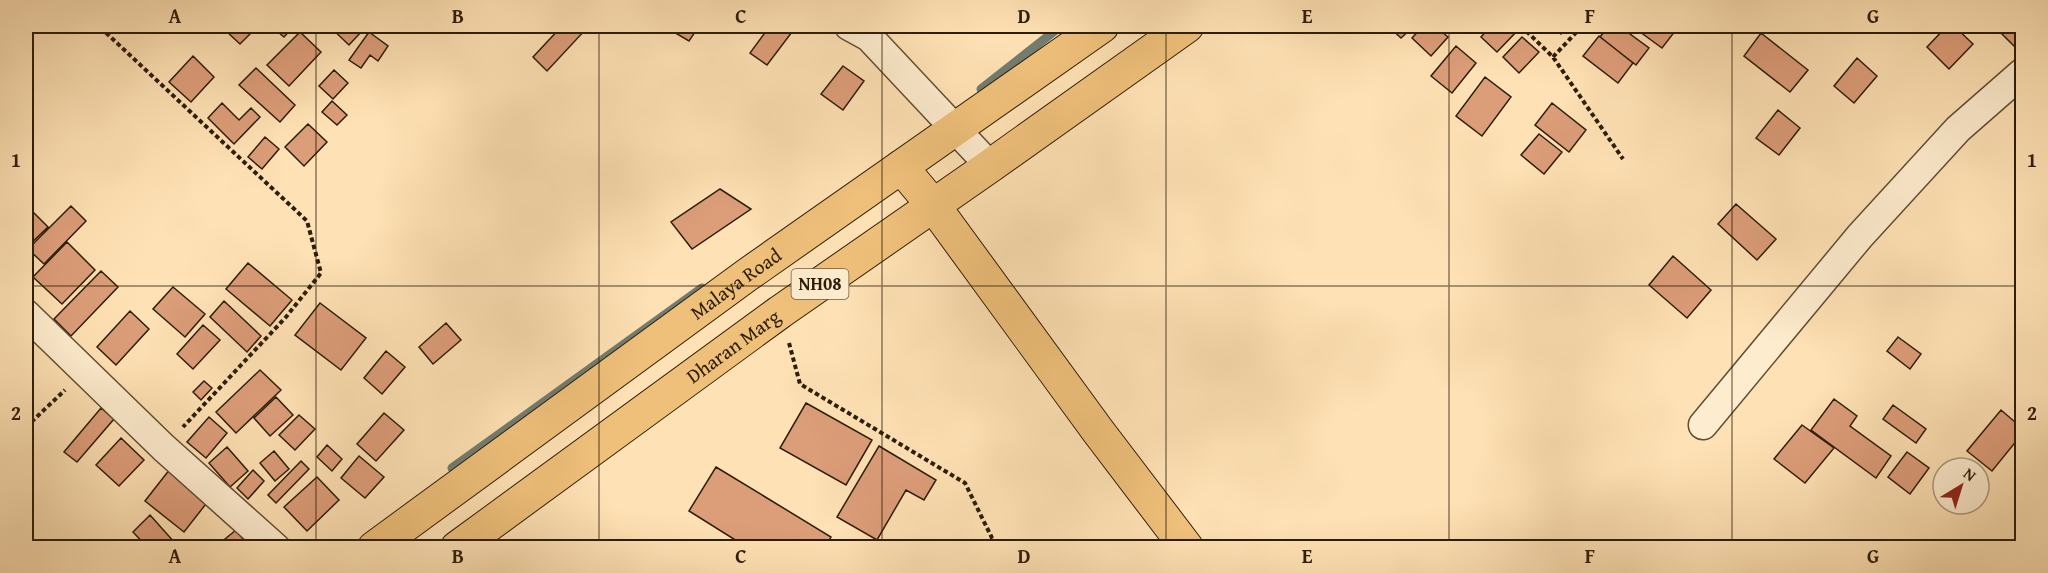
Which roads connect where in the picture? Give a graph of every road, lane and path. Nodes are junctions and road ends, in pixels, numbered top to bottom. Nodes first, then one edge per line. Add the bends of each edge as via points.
1 (93, 26) edge
2 (849, 26) edge
3 (1102, 26) edge
4 (1187, 26) edge
5 (1521, 26) edge
6 (1582, 26) edge
7 (1553, 57) junction
8 (2022, 73) edge
9 (957, 129) junction
10 (1623, 159) dead end
11 (990, 166) junction
12 (901, 167) junction
13 (933, 205) junction
14 (780, 312) junction
15 (26, 314) edge
16 (85, 371) junction
17 (1703, 425) dead end
18 (26, 427) edge
19 (164, 448) junction
20 (276, 548) edge
21 (374, 548) edge
22 (457, 548) edge
23 (1003, 548) edge
24 (1187, 548) edge

1 - 19 path via 102,29 307,221 321,273 286,317
2 - 9 street via 869,37
3 - 9 main road, Malaya Road / NH08
4 - 11 main road, Dharan Marg / NH08
5 - 7 path
6 - 7 path
7 - 10 path
8 - 17 street via 1958,129 1860,236
9 - 11 street
9 - 12 main road, Malaya Road / NH08
11 - 13 main road, Dharan Marg / NH08
12 - 13 main road
12 - 21 main road, Malaya Road / NH08 via 738,281
13 - 14 main road, Dharan Marg / NH08
13 - 24 main road
14 - 22 main road, Dharan Marg / NH08
14 - 23 path via 800,384 965,483 992,538
15 - 16 street
16 - 18 path
16 - 19 street
19 - 20 street

